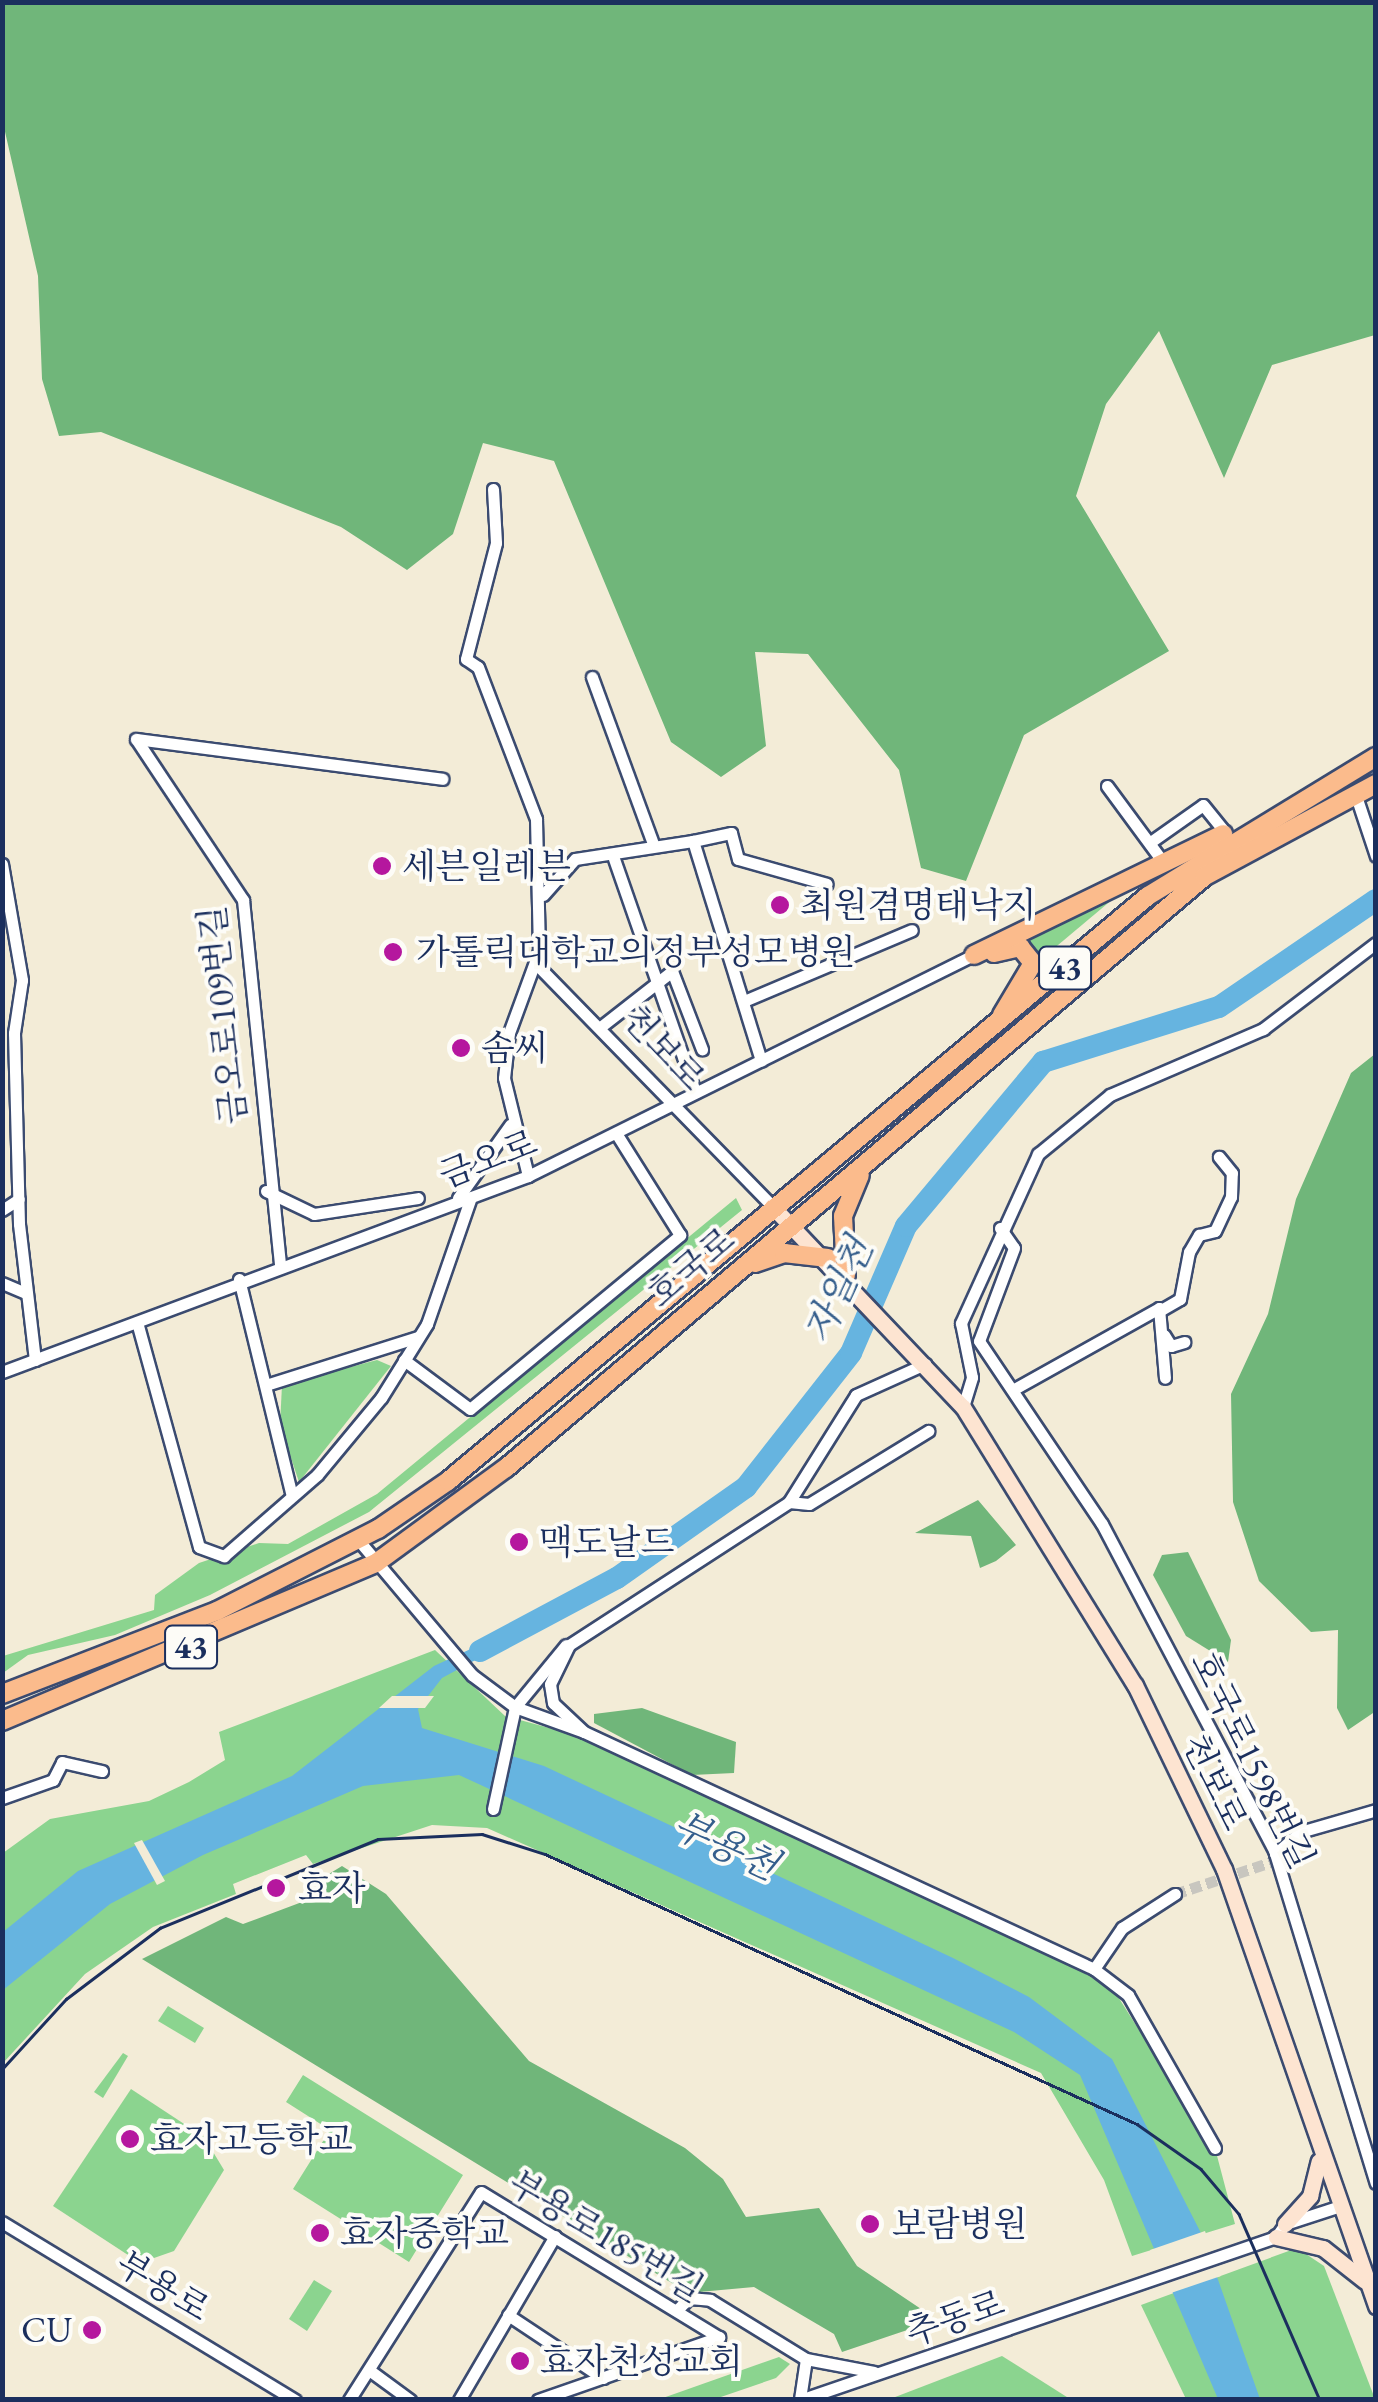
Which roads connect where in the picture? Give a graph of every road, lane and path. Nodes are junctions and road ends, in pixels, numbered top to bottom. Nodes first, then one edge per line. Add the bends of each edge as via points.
1 (493, 489) dead end
2 (592, 676) dead end
3 (1376, 757) edge
4 (442, 780) dead end
5 (1376, 784) edge
6 (1107, 786) dead end
7 (1354, 792) junction
8 (1287, 803) junction
9 (1226, 833) junction
10 (694, 841) junction
11 (654, 846) junction
12 (1156, 850) junction
13 (614, 856) junction
14 (1376, 856) edge
15 (2, 864) edge
16 (827, 884) dead end
17 (542, 896) junction
18 (912, 930) dead end
19 (1376, 943) edge
20 (974, 956) junction
21 (537, 964) junction
22 (654, 979) junction
23 (744, 1001) junction
24 (603, 1025) junction
25 (992, 1032) junction
26 (702, 1049) dead end
27 (761, 1061) junction
28 (694, 1092) junction
29 (676, 1104) junction
30 (510, 1125) junction
31 (616, 1134) junction
32 (1218, 1157) dead end
33 (875, 1158) junction
34 (528, 1176) junction
35 (266, 1191) junction
36 (470, 1197) junction
37 (418, 1198) dead end
38 (20, 1199) junction
39 (451, 1204) junction
40 (772, 1206) junction
41 (2, 1210) edge
42 (791, 1224) junction
43 (1000, 1228) junction
44 (828, 1258) junction
45 (280, 1264) junction
46 (732, 1274) junction
47 (846, 1275) junction
48 (239, 1279) junction
49 (2, 1283) edge
50 (25, 1293) junction
51 (1161, 1310) junction
52 (137, 1322) junction
53 (1164, 1335) junction
54 (419, 1337) junction
55 (1184, 1342) dead end
56 (36, 1360) junction
57 (404, 1360) junction
58 (925, 1364) junction
59 (2, 1372) edge
60 (1165, 1378) dead end
61 (270, 1384) junction
62 (1016, 1388) junction
63 (963, 1408) junction
64 (928, 1431) dead end
65 (448, 1481) junction
66 (292, 1496) junction
67 (789, 1502) junction
68 (426, 1527) junction
69 (360, 1542) junction
70 (376, 1564) junction
71 (589, 1629) junction
72 (2, 1694) edge
73 (515, 1707) junction
74 (2, 1721) edge
75 (584, 1732) junction
76 (102, 1772) dead end
77 (2, 1798) edge
78 (493, 1809) dead end
79 (1376, 1810) edge
80 (1275, 1854) junction
81 (1175, 1894) tunnel mouth
82 (1094, 1969) junction
83 (1215, 2148) dead end
84 (1319, 2157) junction
85 (1376, 2183) edge
86 (1336, 2207) junction
87 (2, 2222) edge
88 (1280, 2230) junction
89 (555, 2236) junction
90 (1365, 2281) junction
91 (1376, 2306) edge
92 (677, 2310) junction
93 (508, 2315) junction
94 (806, 2358) junction
95 (369, 2370) junction
96 (878, 2373) junction
97 (604, 2378) junction
98 (800, 2399) edge
99 (295, 2400) edge
100 (348, 2400) edge
101 (410, 2400) edge
102 (458, 2400) edge
103 (538, 2400) edge

1 - 17 street via 496,544 466,659 530,801
2 - 11 street
3 - 8 main road, 호국로 / 43
4 - 35 street, 금오로109번길 via 136,739 243,900
5 - 7 main road, 호국로 / 43
6 - 12 street
7 - 14 street
7 - 33 main road, 호국로 / 43 via 1205,876
8 - 9 main road
8 - 25 main road, 호국로 / 43 via 1148,896
9 - 12 main road
9 - 12 street via 1203,805
10 - 11 street
10 - 16 street via 731,833 738,859
10 - 23 street via 705,902 720,913
11 - 13 street
12 - 20 main road
13 - 17 street via 574,858
13 - 22 street
15 - 38 street via 22,980 14,1033
17 - 21 street
18 - 23 street
19 - 43 street via 1263,1030 1084,1110 1038,1154
20 - 25 main road via 1016,947 1032,959
20 - 27 street, 금오로
21 - 24 street, 천보로
21 - 30 street via 506,1044
22 - 24 street
22 - 26 street via 672,971
22 - 28 street
23 - 27 street
24 - 29 street, 천보로
25 - 40 main road, 호국로 / 43
27 - 28 street, 금오로
28 - 29 street, 금오로
29 - 31 street, 금오로
29 - 40 street, 천보로
30 - 34 street
30 - 39 street via 476,1183
31 - 34 street, 금오로
31 - 57 street via 680,1235 470,1409
32 - 51 street via 1232,1173 1230,1197 1215,1231 1199,1234 1189,1252 1180,1299
33 - 42 main road, 호국로 / 43
33 - 47 main road via 847,1195
34 - 36 street, 금오로
35 - 37 street via 314,1214
35 - 45 street, 금오로109번길
36 - 39 street, 금오로
36 - 54 street
38 - 41 street
38 - 50 street
39 - 45 street, 금오로
40 - 42 main road, 천보로
40 - 65 main road, 호국로 / 43
42 - 44 main road, 천보로
42 - 46 main road, 호국로 / 43
43 - 62 street, 호국로1598번길 via 1014,1248 979,1340
43 - 63 street via 961,1323 972,1377
44 - 46 main road via 784,1253
44 - 47 main road, 천보로
45 - 48 street, 금오로
46 - 68 main road, 호국로 / 43
47 - 58 main road, 천보로
48 - 52 street, 금오로
48 - 61 street
49 - 50 street
50 - 56 street
51 - 53 street
51 - 62 street
52 - 56 street, 금오로
52 - 66 street via 202,1552 224,1556
53 - 55 street via 1171,1346
53 - 60 street
54 - 57 street
54 - 61 street
56 - 59 street, 금오로
57 - 66 street
58 - 63 main road, 천보로
58 - 67 street via 856,1395
61 - 66 street via 272,1436
62 - 80 street, 호국로1598번길 via 1102,1524
63 - 84 main road, 천보로 via 1135,1685 1224,1869
64 - 67 street via 809,1504
65 - 68 main road via 420,1512
65 - 69 main road, 호국로 / 43
67 - 71 street via 709,1562
68 - 70 main road, 호국로 / 43
69 - 70 street
69 - 72 main road, 호국로 / 43 via 217,1612
70 - 73 street via 472,1675
70 - 74 main road, 호국로 / 43
71 - 73 street via 554,1653
71 - 75 street via 550,1684 553,1703
73 - 75 street
73 - 78 street
75 - 82 street
76 - 77 street via 62,1762 53,1780
79 - 80 street via 1300,1832
80 - 85 street, 호국로1598번길
81 - 82 street via 1122,1928
82 - 83 street via 1128,1995
84 - 86 main road, 천보로
84 - 88 main road via 1310,2196
86 - 88 street
86 - 90 main road, 천보로
87 - 99 street, 부용로
88 - 90 main road via 1322,2248
88 - 96 street, 추동로
89 - 92 street, 부용로185번길
89 - 93 street
89 - 95 street, 부용로185번길 via 480,2192
90 - 91 main road, 천보로
92 - 94 street via 689,2298 734,2309
92 - 97 street, 부용로185번길 via 719,2337
93 - 97 street
93 - 102 street
94 - 96 street
94 - 98 street
95 - 100 street, 부용로185번길
95 - 101 street
96 - 98 street, 추동로
97 - 103 street, 부용로185번길

